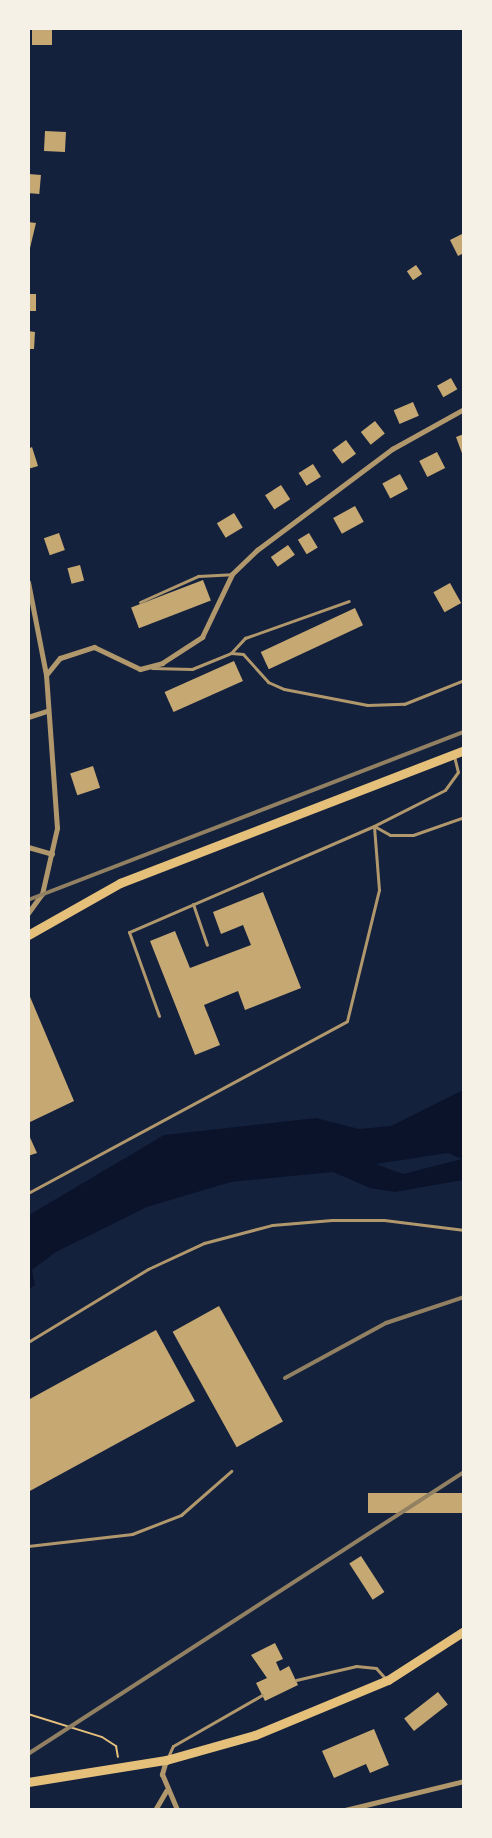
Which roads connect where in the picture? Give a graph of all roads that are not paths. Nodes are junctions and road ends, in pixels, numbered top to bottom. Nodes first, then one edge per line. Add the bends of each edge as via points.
1 (464, 409) edge
2 (232, 574) junction
3 (28, 582) edge
4 (349, 600) dead end
5 (140, 602) dead end
6 (231, 652) junction
7 (147, 667) junction
8 (46, 675) junction
9 (464, 680) edge
10 (47, 711) junction
11 (28, 717) edge
12 (464, 750) edge
13 (453, 754) junction
14 (464, 771) edge
15 (458, 772) junction
16 (464, 817) edge
17 (374, 826) junction
18 (28, 847) edge
19 (52, 854) junction
20 (193, 904) junction
21 (28, 913) edge
22 (28, 935) edge
23 (207, 945) dead end
24 (159, 1016) dead end
25 (28, 1193) edge
26 (464, 1230) edge
27 (28, 1342) edge
28 (231, 1472) dead end
29 (28, 1546) edge
30 (464, 1631) edge
31 (296, 1680) dead end
32 (388, 1680) junction
33 (262, 1695) dead end
34 (166, 1760) junction
35 (464, 1781) edge
36 (28, 1782) edge
37 (166, 1791) junction
38 (155, 1809) edge
39 (177, 1809) edge
40 (345, 1809) edge

1 - 2 street via 382,456
2 - 5 lane via 198,576
2 - 7 street via 202,637
3 - 8 street
4 - 6 lane via 245,638
6 - 7 lane via 192,669
6 - 9 lane via 243,654 268,682 284,689 367,705 404,704
7 - 8 street via 140,669 94,647 78,648 60,658
8 - 10 street
10 - 11 street
10 - 19 street via 58,800
12 - 13 main road
13 - 15 lane
13 - 22 main road via 120,883
14 - 15 lane
15 - 17 lane via 446,790
16 - 17 lane via 413,835 390,835
17 - 20 lane
17 - 25 lane via 379,890 347,1020 323,1038
18 - 19 street
19 - 21 street via 42,894
20 - 23 lane
20 - 24 lane via 129,932
26 - 27 lane via 384,1220 272,1225 204,1243 148,1269
28 - 29 lane via 182,1515 132,1534
30 - 32 main road
31 - 32 lane via 356,1666 376,1668
32 - 34 main road via 314,1714
33 - 34 lane via 173,1746
34 - 36 main road
34 - 37 street via 162,1774
35 - 40 street
37 - 38 street
37 - 39 street

